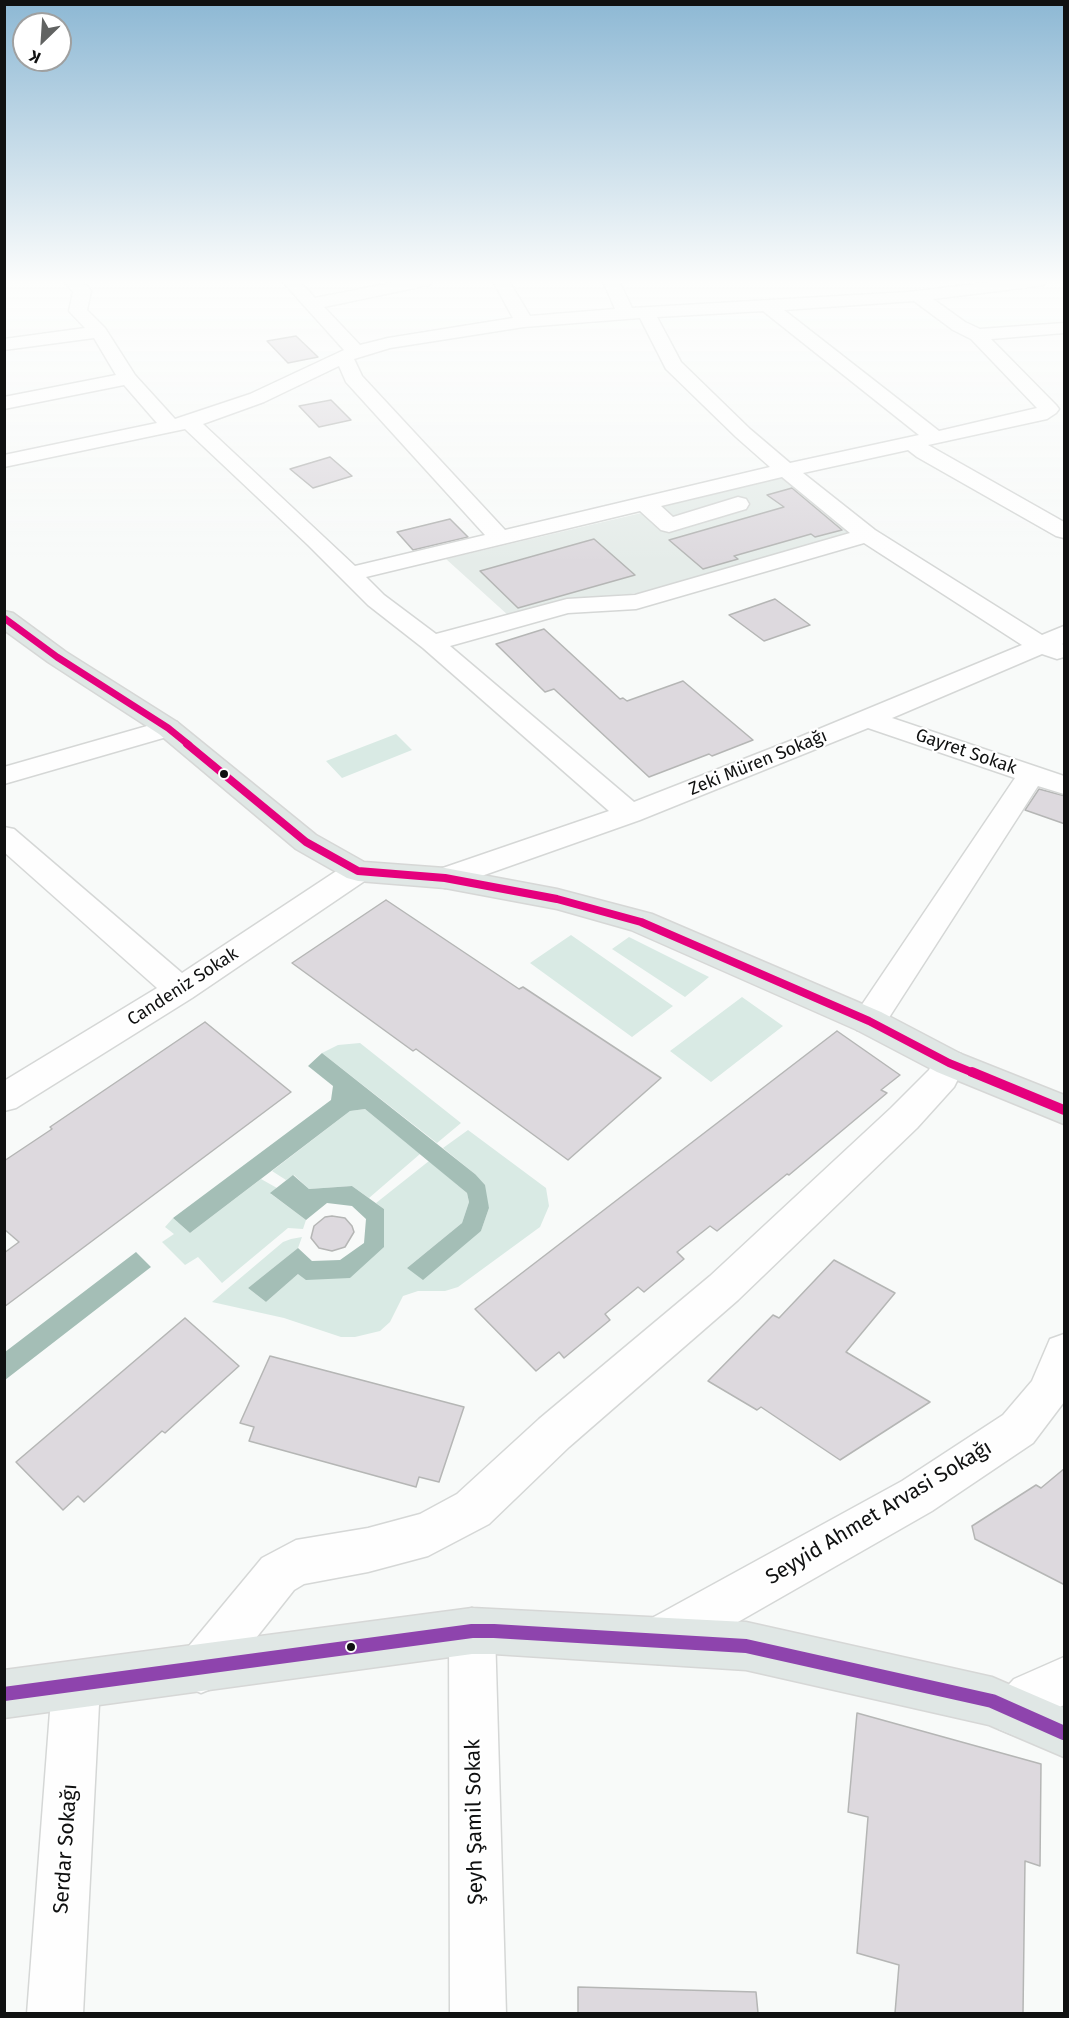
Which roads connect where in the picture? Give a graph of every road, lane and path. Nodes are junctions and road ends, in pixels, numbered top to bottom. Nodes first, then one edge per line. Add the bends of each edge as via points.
1 (126, 375) edge
2 (306, 375) edge
3 (353, 375) edge
4 (683, 375) edge
5 (855, 375) edge
6 (1016, 375) edge
7 (128, 378) junction
8 (4, 403) edge
9 (180, 424) junction
10 (934, 438) junction
11 (912, 442) junction
12 (4, 461) edge
13 (786, 470) junction
14 (644, 503) junction
15 (738, 504) dead end
16 (1065, 531) edge
17 (867, 535) junction
18 (500, 538) junction
19 (350, 574) junction
20 (4, 618) edge
21 (1065, 633) edge
22 (432, 643) junction
23 (1053, 650) edge
24 (868, 719) junction
25 (168, 728) junction
26 (1031, 774) junction
27 (4, 776) edge
28 (1065, 785) edge
29 (630, 814) junction
30 (4, 836) edge
31 (358, 871) junction
32 (445, 878) junction
33 (180, 990) junction
34 (869, 1021) junction
35 (949, 1063) junction
36 (4, 1098) edge
37 (1065, 1110) edge
38 (1065, 1352) edge
39 (472, 1631) junction
40 (658, 1641) junction
41 (201, 1669) junction
42 (1065, 1681) edge
43 (76, 1685) junction
44 (4, 1694) edge
45 (1016, 1712) junction
46 (1065, 1733) edge
47 (55, 2013) edge
48 (478, 2013) edge

1 - 7 street
2 - 9 street via 257,398
3 - 18 street
4 - 13 street
5 - 10 street
6 - 10 street via 1049,409 1040,415
7 - 8 street
7 - 9 street
9 - 12 street
9 - 19 street
10 - 11 street
11 - 13 street
11 - 16 street via 924,453
13 - 14 street
13 - 17 street
14 - 15 street via 669,525
14 - 18 street
17 - 22 street via 636,602 567,606
17 - 23 street
18 - 19 street
19 - 22 street via 376,600
20 - 25 main road
21 - 23 street, Zeki Müren Sokağı
22 - 29 street
23 - 24 street, Zeki Müren Sokağı
24 - 26 street, Gayret Sokak
24 - 29 street, Zeki Müren Sokağı
25 - 27 street
25 - 31 main road via 306,842
26 - 28 street, Gayret Sokak
26 - 34 street
29 - 32 street, Zeki Müren Sokağı
30 - 33 street
31 - 32 main road
31 - 33 street, Candeniz Sokak
32 - 34 main road via 557,900 641,922
33 - 36 street, Candeniz Sokak
34 - 35 main road
35 - 37 main road
35 - 41 street via 942,1078 904,1118 724,1288 554,1433 472,1509 428,1534 296,1563 278,1574
38 - 40 street, Seyyid Ahmet Arvasi Sokağı via 1048,1393 1018,1429 917,1496
39 - 40 main road
39 - 41 main road
39 - 48 street, Şeyh Şamil Sokak
40 - 45 main road via 746,1646 992,1701
41 - 43 main road
42 - 45 street via 1031,1696
43 - 44 main road
43 - 47 street, Serdar Sokağı
45 - 46 main road

